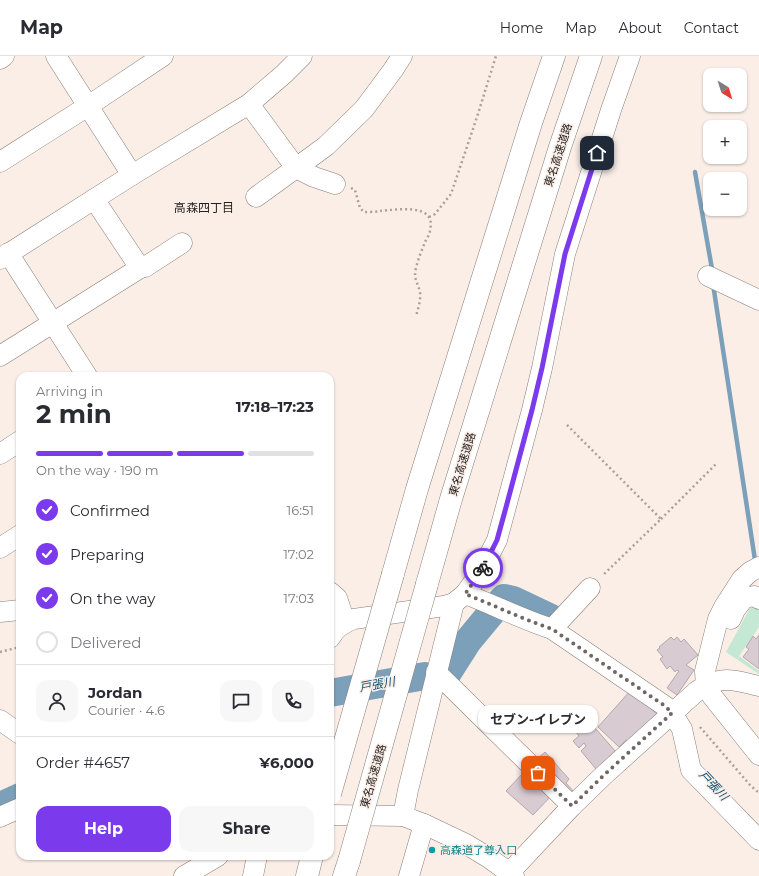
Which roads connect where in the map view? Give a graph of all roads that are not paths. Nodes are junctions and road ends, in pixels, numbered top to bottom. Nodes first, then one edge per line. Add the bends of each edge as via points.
1 (4, 56) edge
2 (56, 56) edge
3 (163, 56) edge
4 (302, 56) edge
5 (402, 56) edge
6 (554, 56) edge
7 (591, 56) edge
8 (630, 56) edge
9 (0, 59) edge
10 (249, 104) junction
11 (88, 106) junction
12 (0, 162) edge
13 (296, 168) junction
14 (132, 175) junction
15 (335, 184) road end
16 (256, 197) dead end
17 (94, 199) junction
18 (182, 243) dead end
19 (4, 256) edge
20 (140, 268) junction
21 (708, 276) dead end
22 (759, 299) edge
23 (53, 322) junction
24 (0, 356) edge
25 (85, 372) edge
26 (16, 444) edge
27 (0, 454) edge
28 (16, 538) edge
29 (0, 548) edge
30 (759, 567) edge
31 (590, 588) road end
32 (334, 595) edge
33 (459, 598) junction
34 (759, 599) edge
35 (16, 610) edge
36 (0, 612) edge
37 (345, 622) junction
38 (552, 629) junction
39 (334, 632) edge
40 (714, 634) junction
41 (436, 672) junction
42 (759, 686) edge
43 (706, 687) junction
44 (677, 709) junction
45 (759, 755) edge
46 (334, 780) edge
47 (572, 806) junction
48 (16, 810) edge
49 (334, 815) edge
50 (403, 816) junction
51 (0, 817) edge
52 (424, 824) junction
53 (759, 840) edge
54 (204, 860) edge
55 (256, 860) edge
56 (311, 860) edge
57 (347, 868) edge
58 (512, 874) edge
59 (184, 876) edge
60 (253, 876) edge
61 (307, 876) edge
62 (410, 876) edge

1 - 9 street
2 - 11 street
3 - 11 street
4 - 10 street
5 - 13 street via 364,109 326,146
6 - 46 highway, bridge via 422,474
7 - 57 highway, 東名高速道路, bridge via 560,147 451,499
8 - 33 street via 565,254 542,368 497,540 480,573
10 - 13 street
10 - 14 street
11 - 12 street
11 - 14 street
13 - 15 street
13 - 16 street
14 - 17 street
17 - 19 street
17 - 20 street
18 - 20 street
19 - 23 street
20 - 23 street
21 - 22 street
23 - 24 street
23 - 25 street
26 - 27 street
28 - 29 street
30 - 40 street via 742,579 724,607
31 - 38 street
32 - 37 street
33 - 37 street via 444,606 354,618
33 - 38 street via 488,602
33 - 41 street
34 - 40 street via 754,596 744,598 723,633
35 - 36 street
37 - 39 street
38 - 44 street via 665,706
40 - 43 street via 705,671
41 - 47 street
41 - 50 street
42 - 43 street via 725,681 715,682
43 - 44 street
43 - 45 street
44 - 47 street
44 - 53 street via 690,770
47 - 58 street
48 - 51 street
49 - 50 street
50 - 52 street
52 - 58 street via 466,844
52 - 62 street
54 - 59 street
55 - 60 street
56 - 61 highway

